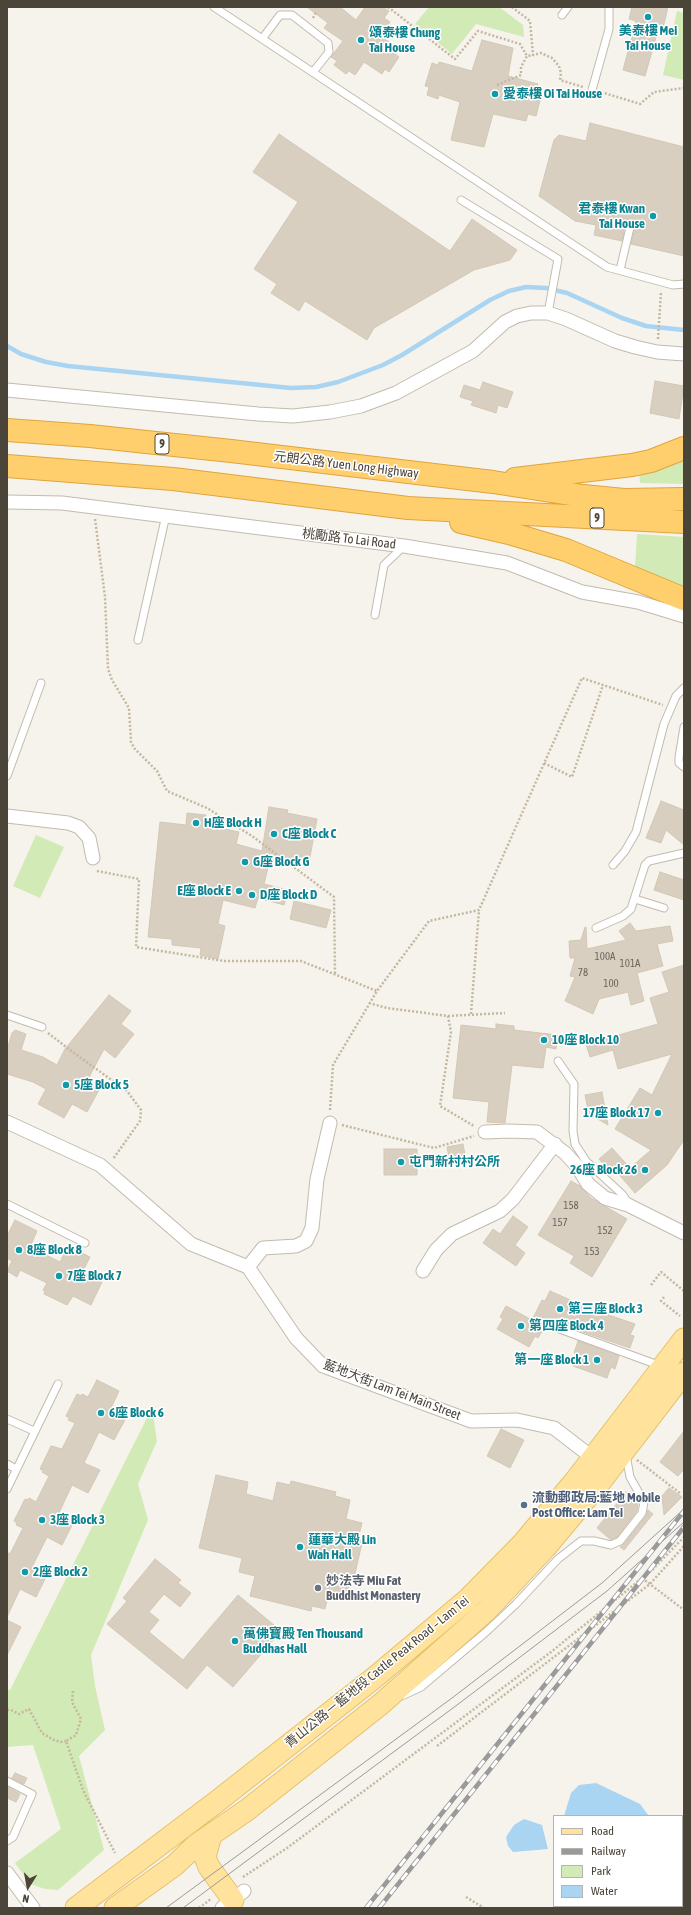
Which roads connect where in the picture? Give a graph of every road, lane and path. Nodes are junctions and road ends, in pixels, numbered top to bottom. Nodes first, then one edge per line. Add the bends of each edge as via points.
1 (214, 7) edge
2 (388, 7) edge
3 (568, 7) edge
4 (609, 7) edge
5 (562, 15) dead end
6 (262, 39) junction
7 (533, 55) dead end
8 (527, 56) junction
9 (313, 72) junction
10 (497, 85) dead end
11 (592, 90) dead end
12 (461, 200) dead end
13 (631, 223) dead end
14 (620, 270) junction
15 (684, 284) edge
16 (660, 296) dead end
17 (549, 309) junction
18 (658, 344) dead end
19 (684, 354) edge
20 (7, 390) edge
21 (7, 430) edge
22 (684, 448) edge
23 (7, 466) edge
24 (493, 482) junction
25 (684, 499) edge
26 (7, 502) edge
27 (92, 506) junction
28 (408, 508) junction
29 (166, 515) junction
30 (684, 522) edge
31 (404, 546) junction
32 (684, 599) edge
33 (375, 615) dead end
34 (684, 616) edge
35 (138, 640) dead end
36 (41, 683) dead end
37 (603, 685) junction
38 (684, 688) edge
39 (670, 708) junction
40 (684, 727) edge
41 (544, 763) junction
42 (684, 766) edge
43 (7, 776) edge
44 (7, 816) edge
45 (684, 853) edge
46 (93, 858) joint
47 (613, 865) dead end
48 (634, 899) junction
49 (664, 908) dead end
50 (479, 910) junction
51 (596, 928) dead end
52 (335, 974) junction
53 (376, 991) junction
54 (369, 1003) junction
55 (505, 1013) dead end
56 (471, 1014) junction
57 (7, 1015) edge
58 (448, 1016) junction
59 (42, 1027) joint
60 (558, 1061) dead end
61 (7, 1122) edge
62 (330, 1123) junction
63 (485, 1132) junction
64 (555, 1144) junction
65 (110, 1163) dead end
66 (7, 1204) edge
67 (628, 1206) junction
68 (684, 1233) edge
69 (85, 1243) dead end
70 (248, 1267) junction
71 (422, 1271) dead end
72 (651, 1285) dead end
73 (684, 1291) edge
74 (664, 1297) dead end
75 (680, 1316) dead end
76 (554, 1327) dead end
77 (684, 1339) edge
78 (663, 1366) junction
79 (684, 1373) edge
80 (58, 1384) dead end
81 (7, 1419) edge
82 (34, 1431) junction
83 (633, 1451) junction
84 (593, 1458) junction
85 (7, 1464) edge
86 (16, 1469) junction
87 (7, 1489) edge
88 (681, 1494) dead end
89 (684, 1537) edge
90 (684, 1546) edge
91 (642, 1578) junction
92 (650, 1584) junction
93 (684, 1610) edge
94 (73, 1691) dead end
95 (381, 1704) junction
96 (7, 1710) edge
97 (66, 1740) junction
98 (437, 1746) dead end
99 (7, 1780) edge
100 (211, 1835) junction
101 (7, 1841) edge
102 (115, 1853) dead end
103 (175, 1864) junction
104 (209, 1867) junction
105 (7, 1873) edge
106 (231, 1895) edge
107 (466, 1897) dead end
108 (34, 1908) edge
109 (76, 1908) edge
110 (116, 1908) edge
111 (199, 1908) edge
112 (484, 1908) edge

1 - 6 lane
2 - 8 path via 455,59 478,31 520,44
3 - 5 lane
4 - 11 lane via 609,29
6 - 9 lane
6 - 9 lane via 280,15 292,15 328,43 329,52
7 - 8 path
8 - 10 path via 521,67 521,75
9 - 14 lane via 607,267
12 - 17 lane via 558,259
13 - 14 lane
14 - 15 lane via 673,285
16 - 18 path
17 - 19 street via 622,343 657,352
17 - 20 street via 517,316 505,322 474,351 396,393 361,406 330,412 293,416 258,414
21 - 24 highway, 元朗公路 Yuen Long Highway / 9 via 90,436
22 - 24 highway, 9 via 651,461 614,468
23 - 28 highway, 9 via 172,479
24 - 25 highway, 元朗公路 Yuen Long Highway / 9 via 562,494 617,499
26 - 27 street, 桃勵路 To Lai Road
27 - 29 street, 桃勵路 To Lai Road
27 - 52 path via 105,597 108,669 130,708 131,742 134,748 157,771 167,791 207,808 252,836 334,897
28 - 30 highway, 9
28 - 32 highway via 566,550
29 - 31 street, 桃勵路 To Lai Road
29 - 35 lane
31 - 33 lane via 384,565
31 - 34 street, 桃勵路 To Lai Road via 507,563 582,592 638,602
36 - 43 lane
37 - 39 path
37 - 41 path via 582,678
37 - 41 path via 572,777
38 - 39 lane
39 - 47 lane via 636,832
40 - 42 lane via 679,757 679,763
41 - 50 path
44 - 46 street via 68,823 79,827 89,838
45 - 48 lane via 649,861 645,865
46 - 52 path via 87,870 139,879 136,947 224,962 301,961
48 - 49 lane
48 - 51 lane via 631,908 623,916
50 - 53 path via 429,921
50 - 56 path
52 - 53 path
53 - 54 path
54 - 58 path via 387,1008
54 - 62 path via 333,1065
55 - 56 path
56 - 58 path
57 - 59 lane
58 - 63 path via 451,1032 440,1106
59 - 65 path via 127,1091 141,1110 140,1121
60 - 67 lane via 574,1084 575,1144 586,1161 622,1194
61 - 70 street via 100,1165 191,1244
62 - 63 path via 434,1148
62 - 70 street via 317,1179 312,1228 306,1241 296,1246 263,1248
63 - 64 street via 537,1132
64 - 67 street via 577,1166 588,1184 605,1198
64 - 71 street via 513,1199 500,1211 452,1234 436,1250
66 - 69 lane
67 - 68 street
70 - 84 street, 藍地大街 Lam Tei Main Street via 296,1338 323,1366 471,1421 517,1420 554,1428
72 - 73 path via 661,1272
74 - 75 path via 661,1301
76 - 78 lane
77 - 78 main road, 青山公路－藍地段 Castle Peak Road – Lam Tei
78 - 84 main road, 青山公路－藍地段 Castle Peak Road – Lam Tei
79 - 83 main road, 青山公路－藍地段 Castle Peak Road – Lam Tei
80 - 82 lane
81 - 82 lane
82 - 86 lane
83 - 88 path
83 - 95 main road, 青山公路－藍地段 Castle Peak Road – Lam Tei via 486,1610
83 - 95 lane via 627,1460 630,1477 644,1502 642,1513 620,1541 611,1545 581,1541 558,1559 486,1632 421,1687
84 - 109 main road, 青山公路－藍地段 Castle Peak Road – Lam Tei via 523,1543 468,1598 418,1642 215,1803
85 - 86 lane
86 - 87 lane
89 - 91 path
90 - 92 path
91 - 92 path
91 - 106 path via 551,1652 287,1848
92 - 93 path
92 - 98 path
94 - 97 path via 72,1702 81,1719 76,1735
95 - 100 main road, 青山公路－藍地段 Castle Peak Road – Lam Tei via 277,1787
96 - 97 path via 19,1714 29,1709 42,1733 54,1740
97 - 102 path via 83,1790
99 - 101 lane via 32,1794 13,1837
100 - 103 main road, 青山公路－藍地段 Castle Peak Road – Lam Tei
100 - 104 main road via 205,1856
103 - 104 main road
103 - 110 main road, 青山公路－藍地段 Castle Peak Road – Lam Tei
104 - 106 main road
105 - 108 street
106 - 111 path
107 - 112 path

